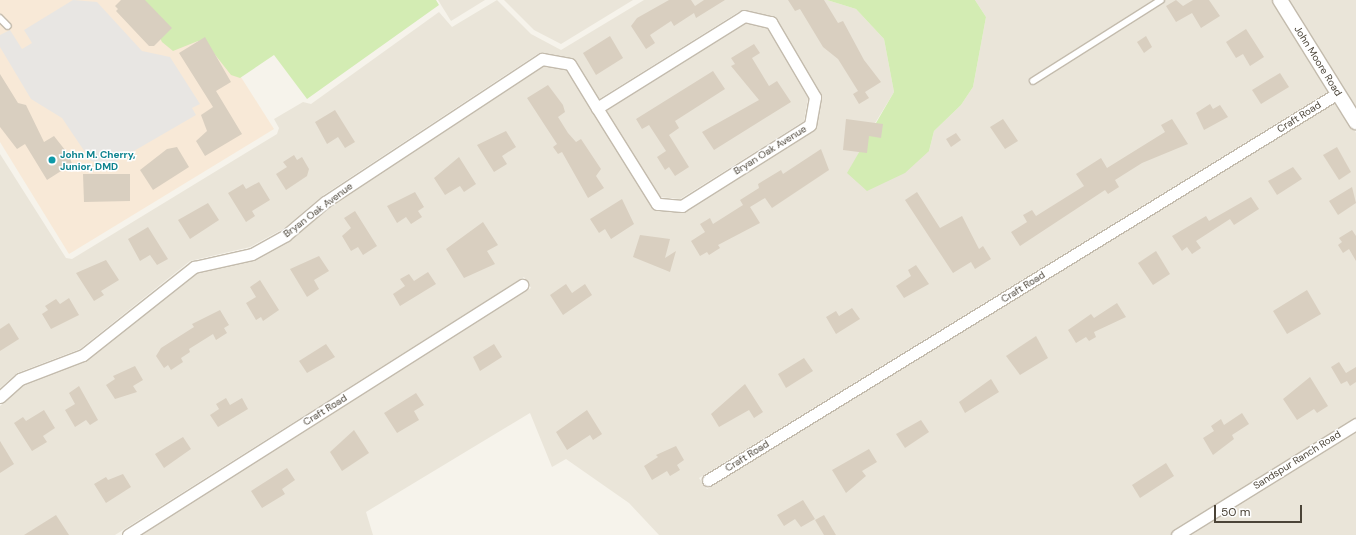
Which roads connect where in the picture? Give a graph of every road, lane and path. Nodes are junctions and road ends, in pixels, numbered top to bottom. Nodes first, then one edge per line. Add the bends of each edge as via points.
1 (1160, 0) edge
2 (1280, 0) edge
3 (0, 18) edge
4 (8, 26) dead end
5 (1034, 81) dead end
6 (1338, 93) junction
7 (597, 108) junction
8 (1356, 122) edge
9 (522, 285) dead end
10 (0, 397) edge
11 (1356, 424) edge
12 (708, 480) dead end
13 (128, 535) edge
14 (1177, 535) edge

1 - 5 lane
2 - 6 street, John Moore Road
3 - 4 lane
6 - 8 street, John Moore Road
6 - 12 street, Craft Road
7 - 7 street, Bryan Oak Avenue via 744,16 771,22 815,97 810,126 682,206 657,204
7 - 10 street, Bryan Oak Avenue via 570,64 542,59 325,202 286,235 252,254 194,267 83,355 20,379
9 - 13 street, Craft Road
11 - 14 street, Sandspur Ranch Road

